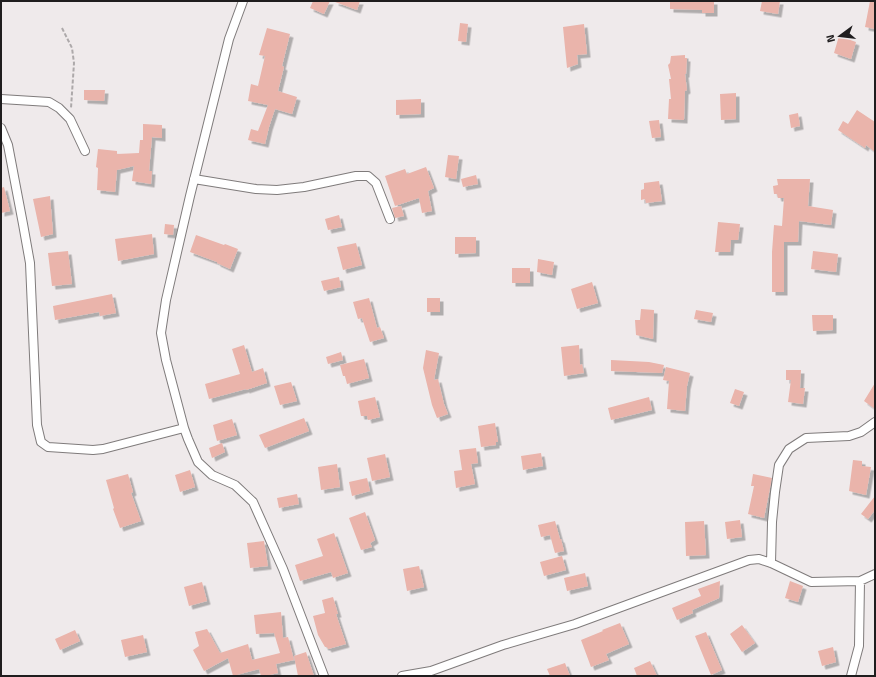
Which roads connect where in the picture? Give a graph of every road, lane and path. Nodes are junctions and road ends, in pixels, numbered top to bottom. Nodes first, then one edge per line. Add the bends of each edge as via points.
1 (243, 1) edge
2 (62, 28) dead end
3 (1, 99) edge
4 (70, 119) junction
5 (1, 128) edge
6 (85, 151) dead end
7 (194, 179) junction
8 (390, 219) dead end
9 (875, 422) edge
10 (184, 428) junction
11 (771, 563) junction
12 (875, 574) edge
13 (860, 581) junction
14 (324, 676) edge
15 (402, 676) edge
16 (851, 676) edge

1 - 7 street via 229,39
2 - 4 path via 72,48 74,63
3 - 4 street via 50,102
4 - 6 street
5 - 10 street via 8,145 30,264 37,425 41,442 48,447 93,450
7 - 8 street via 277,190 368,176 376,183
7 - 10 street via 166,300 161,333
9 - 11 street via 861,432 849,436 806,438 790,449 779,465 772,522
10 - 14 street via 198,462 212,475 235,485 252,502 283,569
11 - 13 street via 811,582
11 - 15 street via 759,558 749,560 576,624 503,645 431,671
12 - 13 street
13 - 16 street via 858,646

